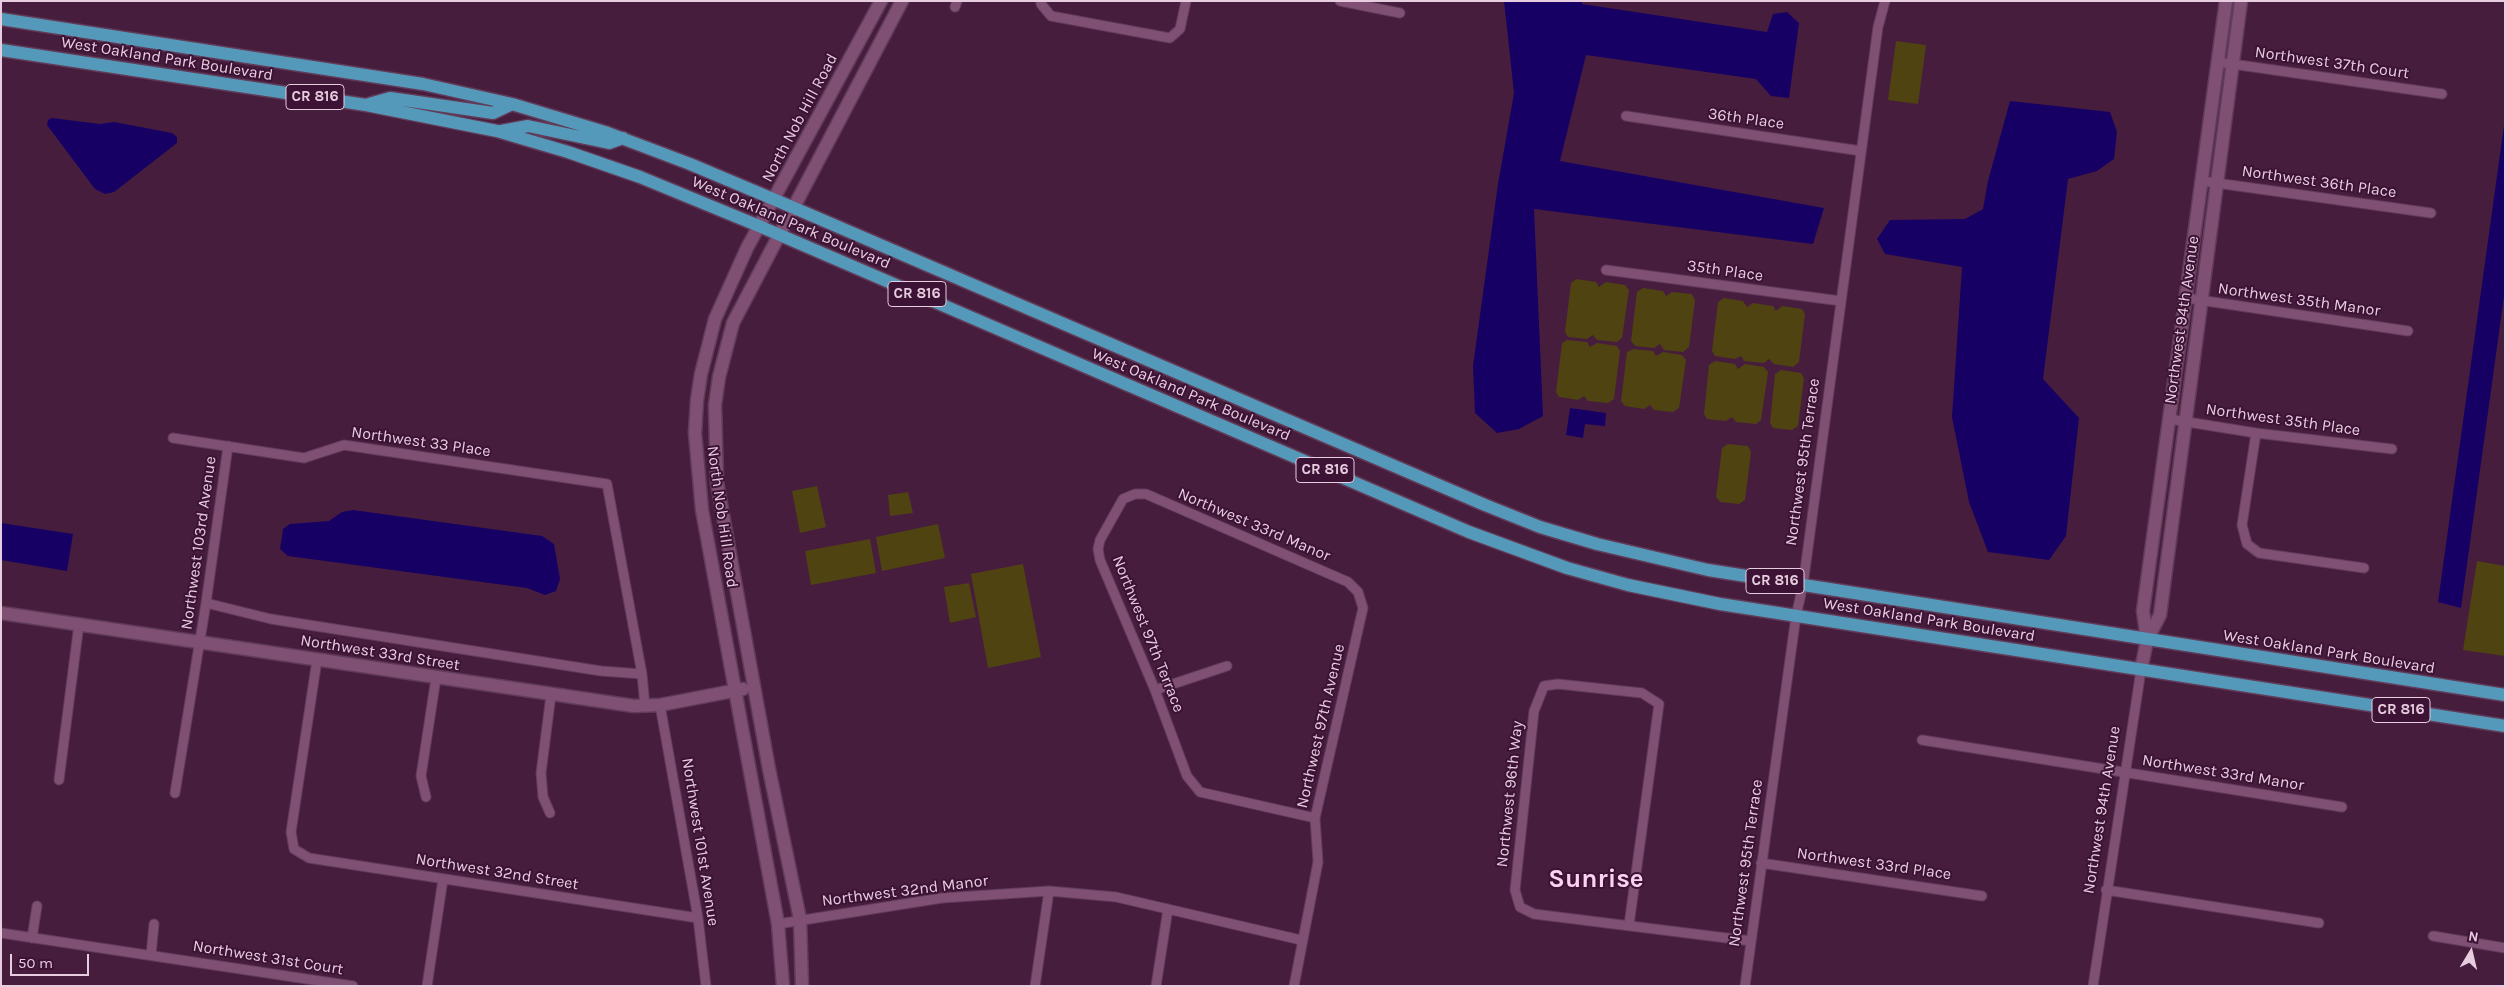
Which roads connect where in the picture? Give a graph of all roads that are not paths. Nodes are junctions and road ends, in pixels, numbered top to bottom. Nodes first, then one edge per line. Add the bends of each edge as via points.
1 (881, 1) edge
2 (902, 1) edge
3 (1186, 1) edge
4 (1340, 1) edge
5 (1885, 1) edge
6 (2226, 1) edge
7 (2241, 1) edge
8 (1041, 3) edge
9 (1400, 13) dead end
10 (1, 19) edge
11 (1, 50) edge
12 (2218, 62) junction
13 (2233, 64) junction
14 (2442, 94) dead end
15 (512, 104) junction
16 (366, 105) junction
17 (1626, 116) dead end
18 (497, 132) junction
19 (623, 138) junction
20 (1861, 151) junction
21 (2202, 181) junction
22 (2217, 184) junction
23 (775, 200) junction
24 (792, 207) junction
25 (2431, 213) dead end
26 (760, 226) junction
27 (778, 234) junction
28 (1606, 270) dead end
29 (2186, 298) junction
30 (1841, 301) junction
31 (2202, 301) junction
32 (2408, 330) dead end
33 (2169, 419) junction
34 (2185, 422) junction
35 (2256, 433) junction
36 (173, 438) dead end
37 (228, 446) junction
38 (2392, 450) dead end
39 (1135, 494) joint
40 (2364, 568) dead end
41 (1803, 585) junction
42 (1358, 592) joint
43 (206, 603) junction
44 (1, 613) edge
45 (1796, 616) junction
46 (79, 624) junction
47 (2147, 640) junction
48 (200, 643) junction
49 (317, 660) junction
50 (1228, 666) dead end
51 (2141, 670) junction
52 (642, 674) junction
53 (436, 678) junction
54 (754, 687) junction
55 (735, 690) junction
56 (1155, 690) junction
57 (551, 695) junction
58 (2505, 695) edge
59 (660, 705) junction
60 (645, 706) junction
61 (2505, 726) edge
62 (1922, 740) dead end
63 (2124, 772) junction
64 (59, 780) dead end
65 (175, 793) dead end
66 (426, 797) dead end
67 (2342, 807) dead end
68 (550, 813) dead end
69 (1315, 818) junction
70 (1761, 863) junction
71 (443, 879) junction
72 (2106, 890) junction
73 (1050, 891) junction
74 (1982, 896) dead end
75 (37, 906) dead end
76 (1168, 909) junction
77 (698, 918) junction
78 (800, 919) junction
79 (2318, 923) dead end
80 (154, 924) dead end
81 (778, 924) junction
82 (1628, 925) junction
83 (1, 933) edge
84 (2433, 936) dead end
85 (32, 938) junction
86 (1301, 940) junction
87 (1751, 941) junction
88 (2505, 948) edge
89 (151, 955) junction
90 (353, 986) edge
91 (427, 986) edge
92 (706, 986) edge
93 (783, 986) edge
94 (802, 986) edge
95 (1035, 986) edge
96 (1156, 986) edge
97 (1294, 986) edge
98 (1745, 986) edge
99 (2093, 986) edge

1 - 23 street, North Nob Hill Road
2 - 24 street, North Nob Hill Road
3 - 8 street via 1180,29 1170,38 1052,16
4 - 9 street
5 - 20 street, Northwest 95th Terrace via 1878,27
6 - 12 street, Northwest 94th Avenue
7 - 13 street, Northwest 94th Avenue
10 - 15 main road, West Oakland Park Boulevard / CR 816 via 379,76
11 - 16 main road, West Oakland Park Boulevard / CR 816
12 - 13 street, Northwest 37th Court
12 - 21 street, Northwest 94th Avenue
13 - 14 street, Northwest 37th Court
13 - 22 street, Northwest 94th Avenue
15 - 16 main road via 493,113 390,98
15 - 19 main road, West Oakland Park Boulevard / CR 816
16 - 18 main road, West Oakland Park Boulevard / CR 816
17 - 20 street, 36th Place
18 - 19 main road via 528,126 609,143
18 - 26 main road, West Oakland Park Boulevard / CR 816 via 623,170
19 - 23 main road, West Oakland Park Boulevard / CR 816
20 - 30 street, Northwest 95th Terrace
21 - 22 street, Northwest 36th Place
21 - 29 street, Northwest 94th Avenue
22 - 25 street, Northwest 36th Place
22 - 31 street, Northwest 94th Avenue
23 - 24 main road, West Oakland Park Boulevard / CR 816
23 - 26 street, North Nob Hill Road
24 - 27 street, North Nob Hill Road
24 - 41 main road, West Oakland Park Boulevard / CR 816 via 1509,515 1587,542 1654,560
26 - 27 main road, West Oakland Park Boulevard / CR 816
26 - 55 street, North Nob Hill Road via 715,319 701,374 695,433 702,510
27 - 45 main road, West Oakland Park Boulevard / CR 816 via 1511,549 1628,585
27 - 54 street, North Nob Hill Road via 733,323 715,405 717,482
28 - 30 street, 35th Place
29 - 31 street, Northwest 35th Manor
29 - 33 street, Northwest 94th Avenue
30 - 41 street, Northwest 95th Terrace
31 - 32 street, Northwest 35th Manor
31 - 34 street, Northwest 94th Avenue
33 - 34 street, Northwest 35th Place
33 - 47 street, Northwest 94th Avenue via 2143,610
34 - 35 street, Northwest 35th Place
34 - 47 street, Northwest 94th Avenue via 2160,615
35 - 38 street, Northwest 35th Place
35 - 40 street via 2242,525 2247,544 2259,553
36 - 37 street, Northwest 33 Place
37 - 43 street, Northwest 103rd Avenue
37 - 52 street, Northwest 33 Place via 304,458 344,445 607,484
39 - 42 street, Northwest 33rd Manor via 1146,494 1348,582
39 - 56 street, Northwest 97th Terrace via 1123,499 1098,549
41 - 45 street, Northwest 95th Terrace
41 - 47 main road, West Oakland Park Boulevard / CR 816
42 - 69 street, Northwest 97th Avenue via 1363,608
43 - 48 street, Northwest 103rd Avenue
43 - 52 street, Northwest 33rd Street via 271,619
44 - 46 street, Northwest 33rd Street
45 - 51 main road, West Oakland Park Boulevard / CR 816
45 - 70 street, Northwest 95th Terrace
46 - 48 street, Northwest 33rd Street
46 - 64 street
47 - 51 street, Northwest 94th Avenue
47 - 58 main road, West Oakland Park Boulevard / CR 816
48 - 49 street, Northwest 33rd Street
48 - 65 street, Northwest 103rd Avenue
49 - 53 street, Northwest 33rd Street
49 - 71 street, Northwest 32nd Street via 291,832 294,849 309,858
50 - 56 street
51 - 61 main road, West Oakland Park Boulevard / CR 816
51 - 63 street, Northwest 94th Avenue
52 - 60 street
53 - 57 street, Northwest 33rd Street
53 - 66 street via 421,776
54 - 55 street, Northwest 33rd Street
54 - 78 street, North Nob Hill Road
55 - 59 street, Northwest 33rd Street
55 - 81 street, North Nob Hill Road
56 - 69 street, Northwest 97th Terrace via 1187,776 1200,792
57 - 60 street, Northwest 33rd Street
57 - 68 street via 541,773 543,797
59 - 60 street, Northwest 33rd Street
59 - 77 street, Northwest 101st Avenue
62 - 63 street, Northwest 33rd Manor
63 - 67 street, Northwest 33rd Manor
63 - 72 street, Northwest 94th Avenue
69 - 86 street, Northwest 97th Avenue via 1318,862
70 - 74 street, Northwest 33rd Place
70 - 87 street, Northwest 95th Terrace
71 - 77 street, Northwest 32nd Street
71 - 91 street
72 - 79 street
72 - 99 street, Northwest 94th Avenue
73 - 76 street, Northwest 32nd Manor via 1116,896
73 - 78 street, Northwest 32nd Manor via 942,898
73 - 95 street
75 - 85 street
76 - 86 street, Northwest 32nd Manor
76 - 96 street
77 - 92 street, Northwest 101st Avenue
78 - 81 street, Northwest 32nd Manor
78 - 94 street, North Nob Hill Road
80 - 89 street
81 - 93 street, North Nob Hill Road
82 - 82 street, Northwest 96th Way via 1659,704 1642,693 1558,684 1544,686 1534,711 1515,890 1520,907 1534,914
82 - 87 street
83 - 85 street, Northwest 31st Court
84 - 88 street
85 - 89 street, Northwest 31st Court
86 - 97 street, Northwest 97th Avenue
87 - 98 street, Northwest 95th Terrace
89 - 90 street, Northwest 31st Court

